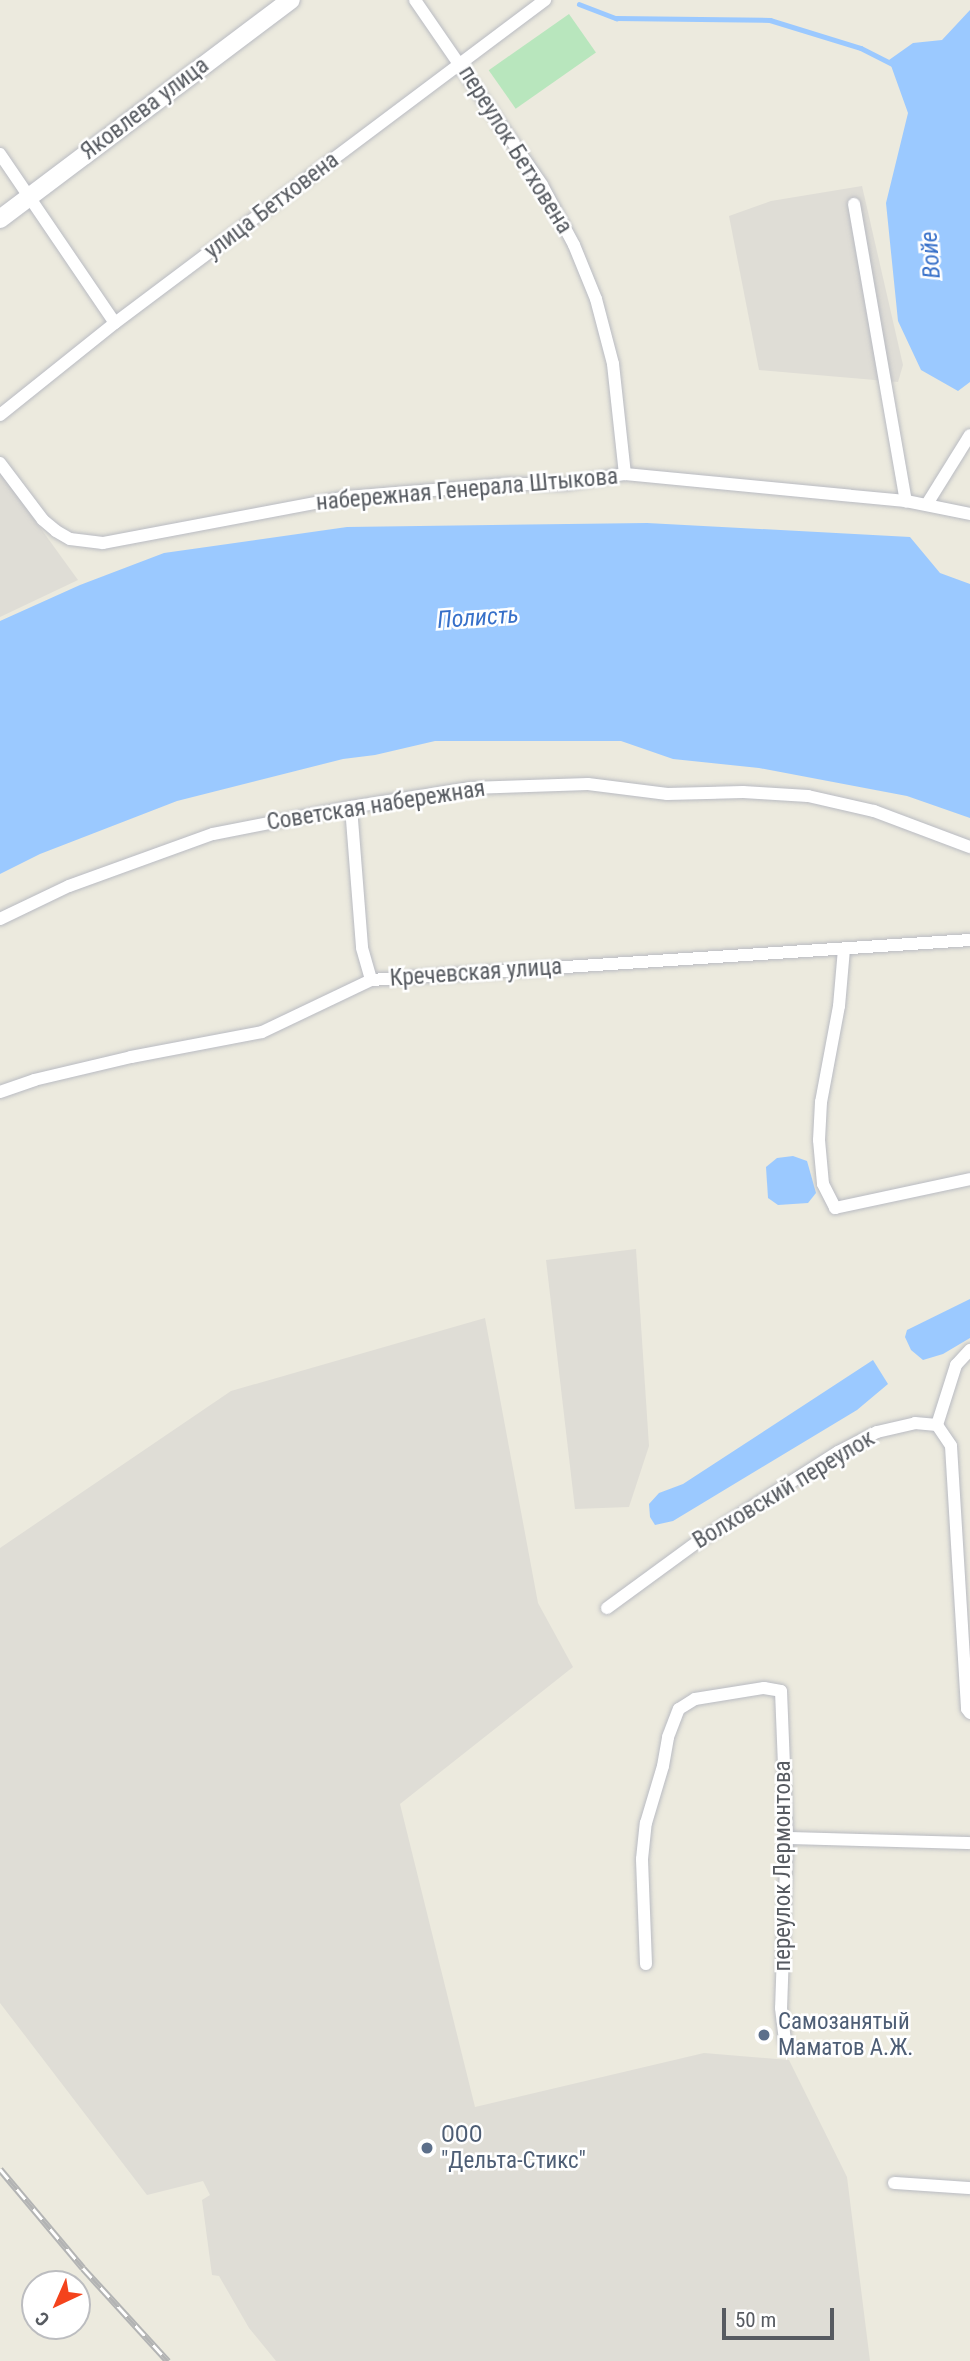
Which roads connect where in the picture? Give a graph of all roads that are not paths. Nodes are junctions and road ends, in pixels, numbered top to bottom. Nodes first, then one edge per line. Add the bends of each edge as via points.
1 (291, 0) edge
2 (415, 0) edge
3 (545, 0) edge
4 (461, 64) junction
5 (0, 154) edge
6 (29, 197) junction
7 (854, 204) dead end
8 (0, 219) edge
9 (115, 323) junction
10 (0, 415) edge
11 (970, 435) edge
12 (0, 463) edge
13 (625, 474) junction
14 (906, 500) junction
15 (927, 504) junction
16 (970, 514) edge
17 (351, 807) junction
18 (970, 847) edge
19 (0, 919) edge
20 (970, 940) edge
21 (844, 949) junction
22 (371, 981) junction
23 (0, 1092) edge
24 (970, 1179) edge
25 (970, 1350) edge
26 (937, 1425) junction
27 (607, 1608) dead end
28 (970, 1713) edge
29 (787, 1838) junction
30 (970, 1843) edge
31 (646, 1964) dead end
32 (785, 2041) dead end
33 (894, 2183) dead end
34 (970, 2188) edge

1 - 6 street, Яковлева улица
2 - 4 street, переулок Бетховена
3 - 4 street, улица Бетховена
4 - 9 street, улица Бетховена
4 - 13 street, переулок Бетховена via 542,184 575,245 613,363
5 - 6 street
6 - 8 street, Яковлева улица
6 - 9 street
7 - 14 street
9 - 10 street, улица Бетховена
11 - 15 street
12 - 13 street, набережная Генерала Штыкова via 56,531 70,539 103,543 347,498 510,484 565,484
13 - 14 street, набережная Генерала Штыкова
14 - 15 street, набережная Генерала Штыкова
15 - 16 street, набережная Генерала Штыкова
17 - 18 street, Советская набережная via 470,788 588,785 667,794 743,792 795,796 874,811
17 - 19 street, Советская набережная via 213,834 69,886
17 - 22 street via 362,948
20 - 21 street, Кречевская улица
21 - 22 street, Кречевская улица
21 - 24 street via 819,1140 823,1184 835,1208
22 - 23 street, Кречевская улица via 262,1032 119,1060
25 - 26 street via 956,1365
26 - 27 street, Волховский переулок via 915,1423 877,1432 838,1452 700,1540
26 - 28 street via 951,1446
29 - 30 street
29 - 31 street, переулок Лермонтова via 781,1690 764,1688 695,1699 679,1709 646,1823 642,1859
29 - 32 street, переулок Лермонтова via 781,2008
33 - 34 street

